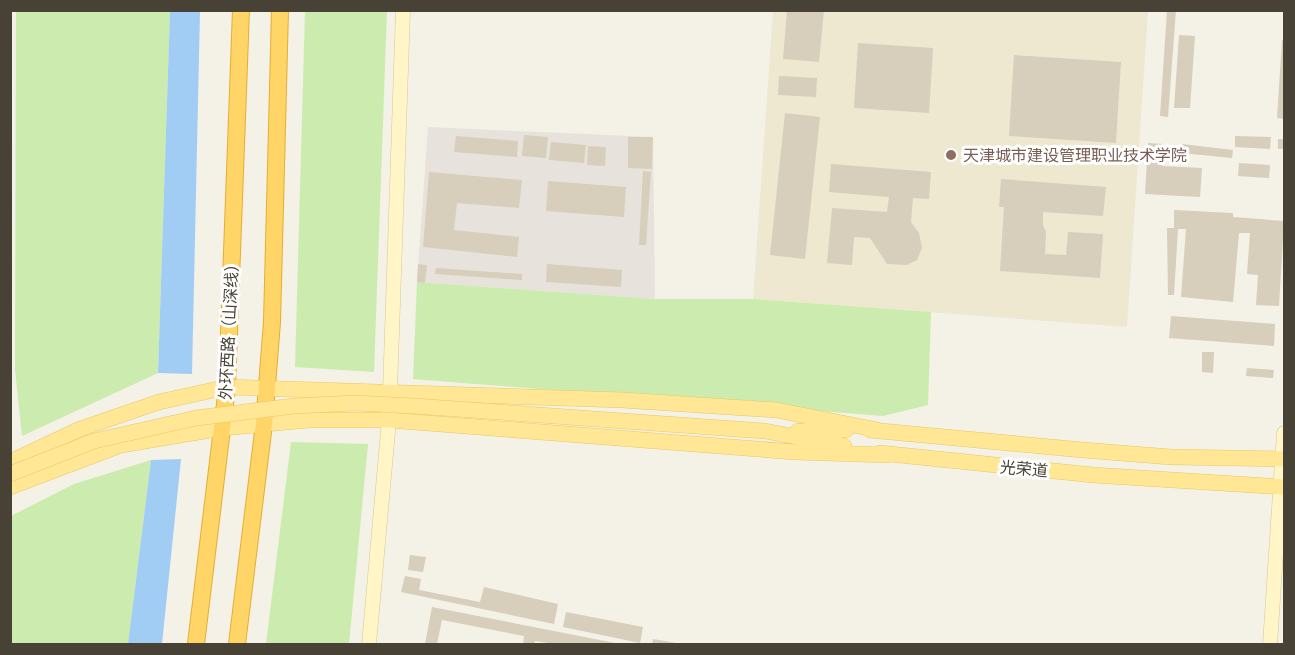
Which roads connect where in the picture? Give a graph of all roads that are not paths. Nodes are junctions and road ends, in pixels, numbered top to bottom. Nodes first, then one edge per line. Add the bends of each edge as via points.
1 (241, 10) edge
2 (280, 10) edge
3 (403, 10) edge
4 (227, 387) junction
5 (267, 387) junction
6 (390, 391) junction
7 (389, 420) junction
8 (264, 424) junction
9 (222, 428) junction
10 (878, 430) junction
11 (765, 431) junction
12 (1284, 433) edge
13 (888, 455) junction
14 (1284, 459) edge
15 (10, 462) edge
16 (10, 474) edge
17 (10, 487) edge
18 (1283, 487) edge
19 (196, 645) edge
20 (237, 645) edge
21 (369, 645) edge
22 (1270, 645) edge

1 - 4 highway, 外环西路（山深线）
2 - 5 highway via 273,322
3 - 6 street
4 - 5 main road
4 - 9 highway, 外环西路（山深线）
4 - 15 main road via 159,402 80,429
5 - 6 main road
5 - 8 highway
6 - 7 street
6 - 10 main road via 776,410
7 - 8 main road
7 - 13 main road via 795,452
7 - 21 street
8 - 9 main road
8 - 20 highway
9 - 17 main road via 121,445
9 - 19 highway, 外环西路（山深线）
10 - 11 main road
10 - 14 main road, 光荣道 via 1083,450
11 - 13 main road, 光荣道
11 - 16 main road, bridge via 414,406 294,406 196,418 94,441
12 - 14 street
13 - 18 main road, 光荣道 via 1093,475
14 - 18 street
18 - 22 street

